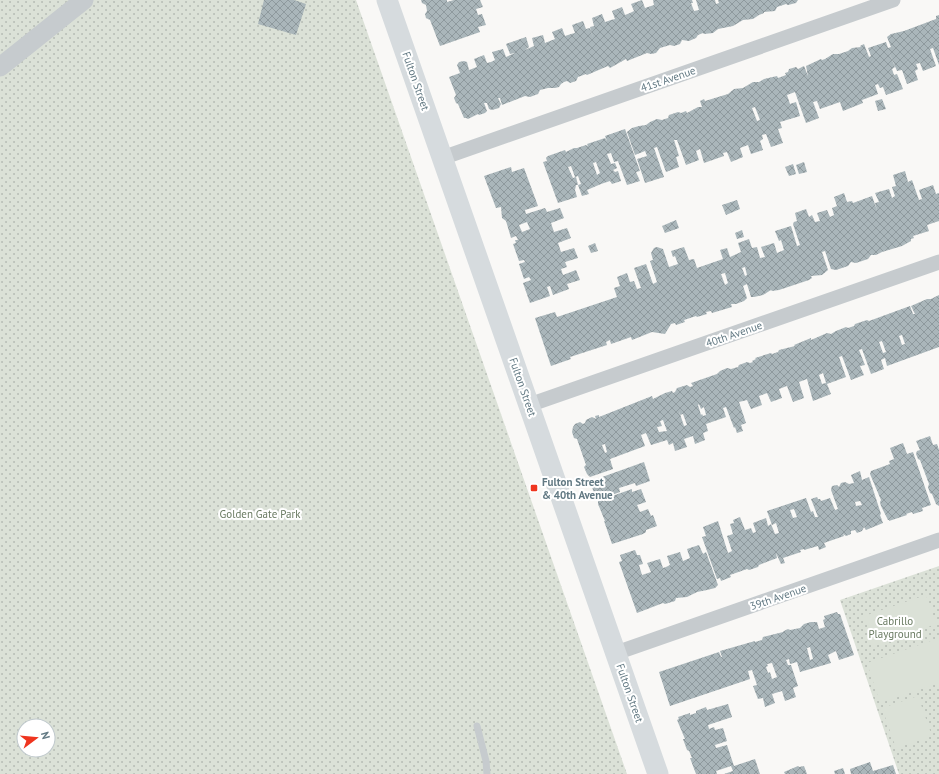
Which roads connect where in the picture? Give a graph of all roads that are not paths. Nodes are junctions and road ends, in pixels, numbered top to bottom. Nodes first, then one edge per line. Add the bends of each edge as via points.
1 (84, 0) edge
2 (387, 0) edge
3 (894, 0) edge
4 (0, 67) edge
5 (442, 158) junction
6 (939, 262) edge
7 (529, 406) junction
8 (939, 540) edge
9 (616, 653) junction
10 (477, 726) dead end
11 (487, 774) edge
12 (658, 774) edge

1 - 4 street
2 - 5 main road, Fulton Street
3 - 5 street, 41st Avenue
5 - 7 main road, Fulton Street
6 - 7 street, 40th Avenue
7 - 9 main road, Fulton Street
8 - 9 street, 39th Avenue
9 - 12 main road, Fulton Street
10 - 11 lane

